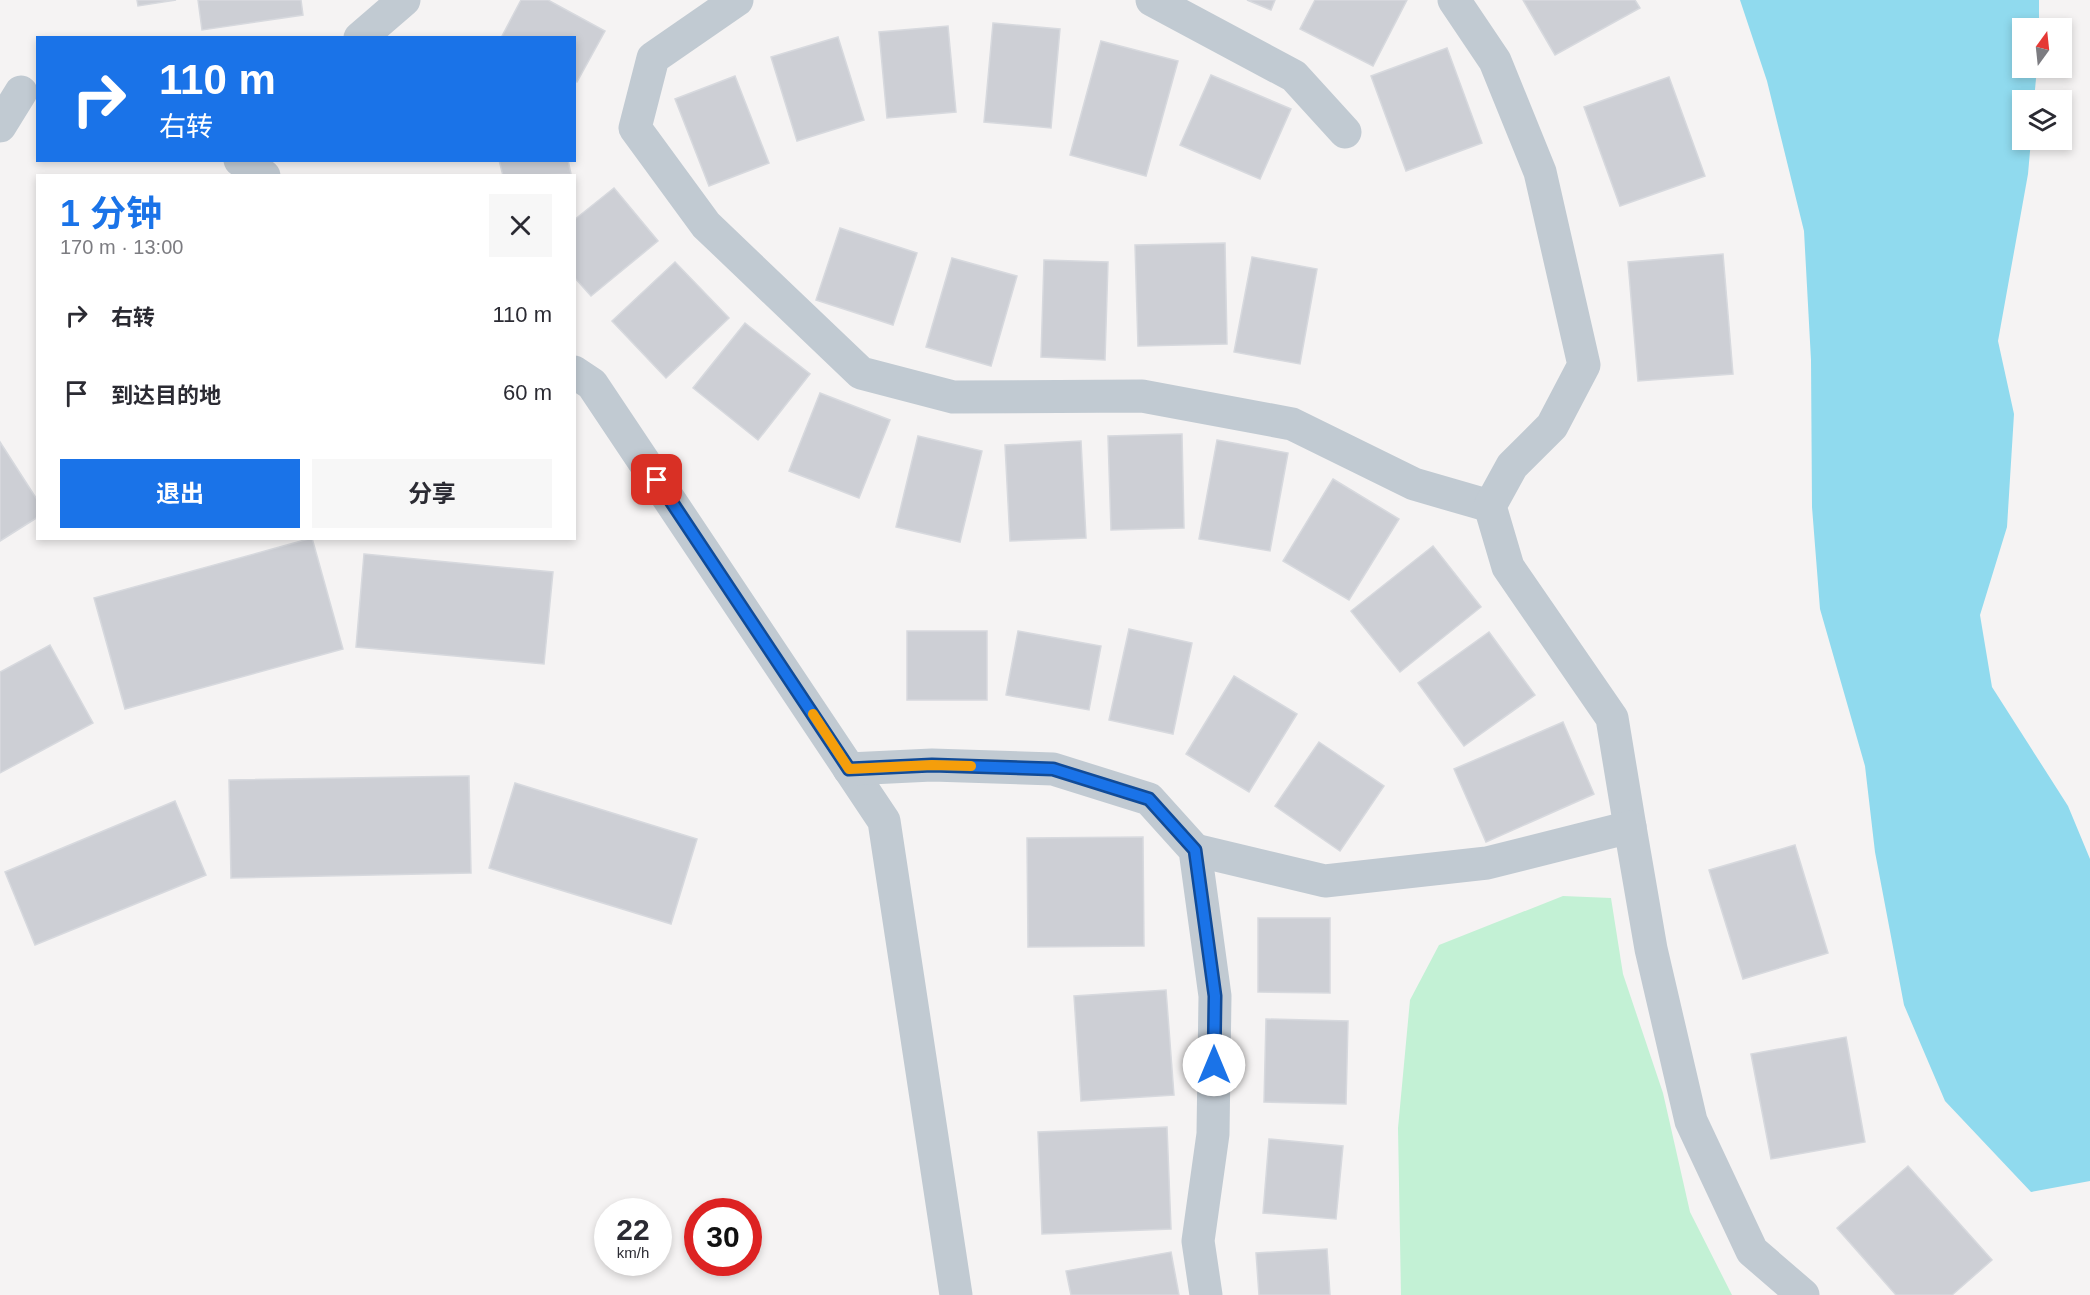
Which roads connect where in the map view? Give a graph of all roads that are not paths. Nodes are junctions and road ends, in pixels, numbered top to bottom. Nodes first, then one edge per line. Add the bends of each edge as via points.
1 (404, 0) edge
2 (737, 0) edge
3 (1152, 0) edge
4 (1454, 0) edge
5 (362, 36) edge
6 (20, 92) edge
7 (0, 126) edge
8 (1345, 132) dead end
9 (243, 162) edge
10 (261, 174) edge
11 (576, 373) edge
12 (1490, 506) junction
13 (849, 769) junction
14 (1630, 827) junction
15 (1195, 850) junction
16 (956, 1295) edge
17 (1206, 1295) edge
18 (1803, 1295) edge

1 - 5 street
2 - 12 street via 653,58 634,128 705,225 861,374 953,397 1142,396 1292,424 1414,484
3 - 8 street via 1294,76
4 - 12 street via 1495,61 1540,172 1584,365 1552,426 1512,466
6 - 7 street
9 - 10 street
11 - 13 street via 592,384
12 - 14 street via 1508,567 1612,718
13 - 15 street via 932,765 1053,769 1149,799
13 - 16 street via 884,821
14 - 15 street via 1487,863 1325,881
14 - 18 street via 1651,949 1691,1120 1752,1251
15 - 17 street via 1215,996 1213,1134 1198,1241

